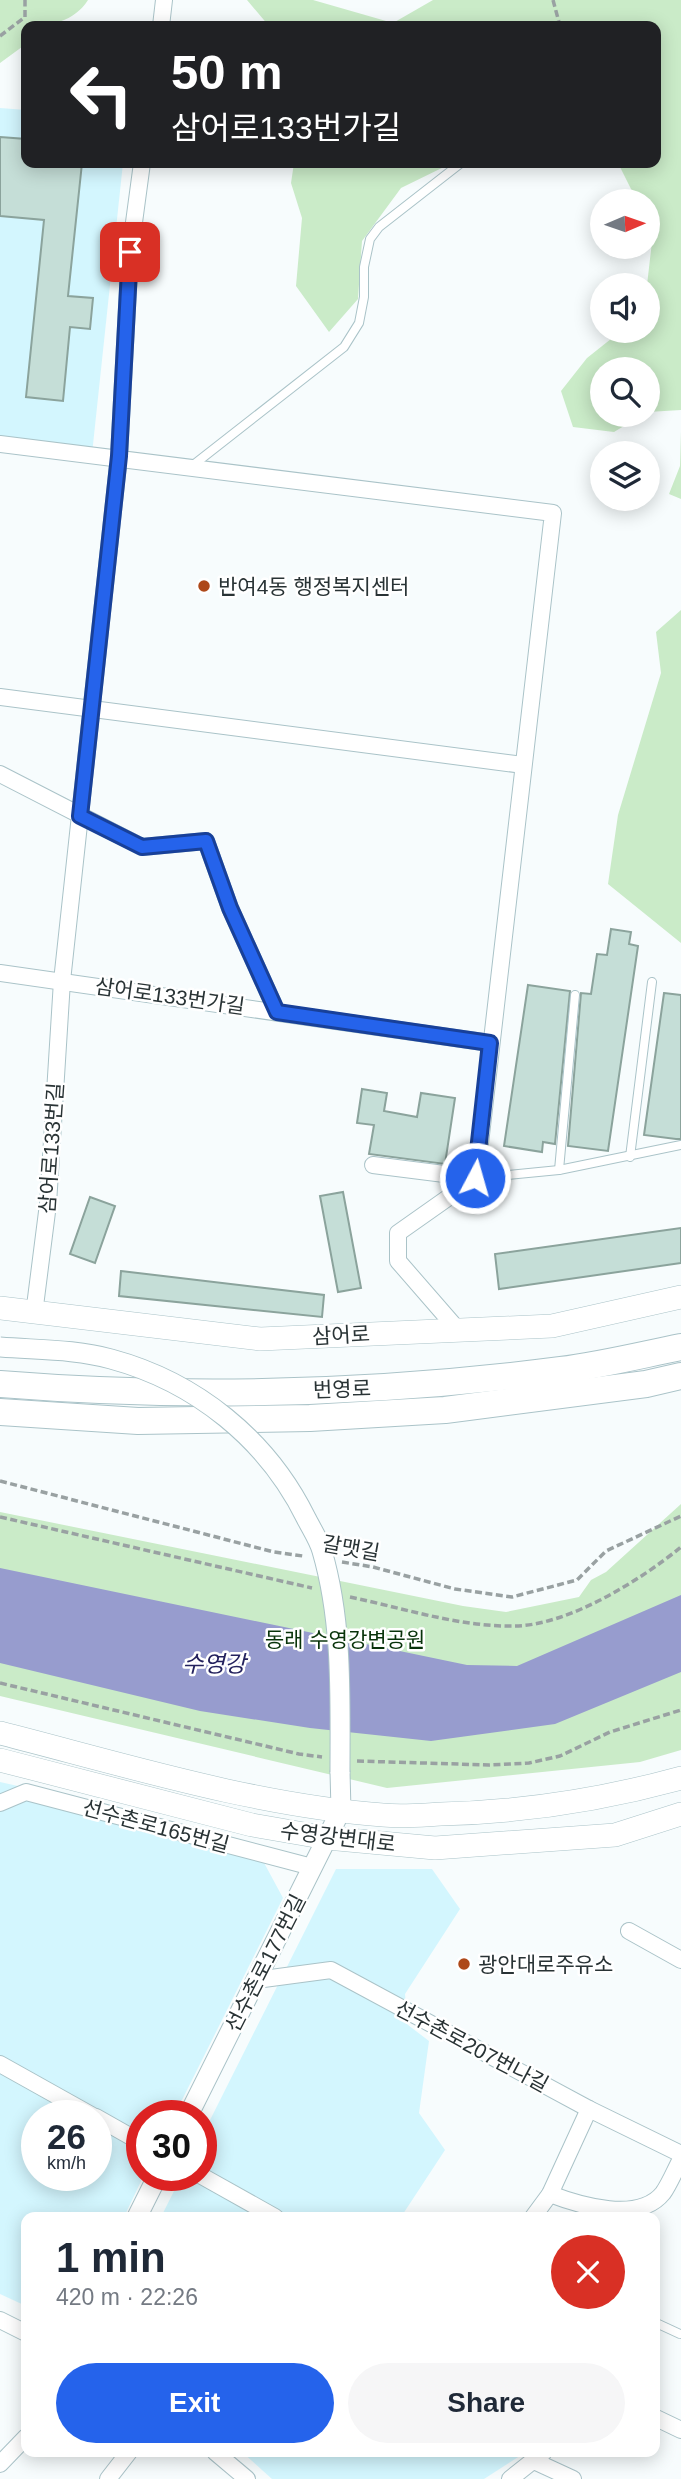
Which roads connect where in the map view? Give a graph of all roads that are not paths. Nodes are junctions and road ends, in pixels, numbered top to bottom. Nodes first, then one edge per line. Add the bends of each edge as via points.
1 (164, 0) edge
2 (162, 21) edge
3 (141, 168) edge
4 (454, 168) edge
5 (0, 444) edge
6 (119, 456) junction
7 (192, 466) junction
8 (0, 697) edge
9 (91, 709) junction
10 (523, 765) junction
11 (0, 774) edge
12 (80, 816) junction
13 (0, 972) edge
14 (62, 981) junction
15 (652, 982) dead end
16 (575, 995) dead end
17 (277, 1012) junction
18 (490, 1043) junction
19 (681, 1145) edge
20 (630, 1157) junction
21 (373, 1165) dead end
22 (559, 1170) junction
23 (475, 1178) junction
24 (681, 1297) edge
25 (0, 1308) edge
26 (34, 1314) junction
27 (458, 1330) junction
28 (681, 1347) edge
29 (0, 1348) edge
30 (681, 1376) edge
31 (0, 1384) edge
32 (0, 1412) edge
33 (0, 1733) edge
34 (0, 1760) edge
35 (681, 1778) edge
36 (0, 1802) edge
37 (341, 1810) junction
38 (681, 1814) edge
39 (327, 1838) junction
40 (312, 1867) junction
41 (629, 1931) dead end
42 (681, 1960) edge
43 (256, 1980) junction
44 (0, 2064) edge
45 (65, 2100) edge
46 (196, 2100) edge
47 (589, 2109) junction
48 (681, 2156) edge
49 (217, 2185) edge
50 (150, 2191) edge
51 (550, 2194) junction
52 (140, 2212) edge
53 (266, 2212) edge
54 (537, 2212) edge
55 (0, 2320) edge
56 (660, 2325) edge
57 (21, 2330) edge
58 (680, 2334) edge
59 (660, 2420) edge
60 (681, 2430) edge
61 (21, 2442) edge
62 (125, 2457) edge
63 (221, 2457) edge
64 (538, 2457) edge
65 (540, 2457) edge
66 (0, 2463) edge
67 (108, 2479) edge
68 (247, 2479) edge
69 (510, 2479) edge
70 (573, 2479) edge

1 - 2 street
3 - 6 street, 삼어로133번길 via 130,252
4 - 7 lane via 370,239 359,323 344,347
5 - 6 street
6 - 7 street
6 - 9 street, 삼어로133번길
7 - 10 street via 553,513
8 - 9 street
9 - 10 street
9 - 12 street, 삼어로133번길
10 - 18 street
11 - 12 street
12 - 14 street, 삼어로133번길
12 - 17 street, 삼어로133번가길 via 142,847 206,841 230,908
13 - 14 street
14 - 17 street, 삼어로133번가길
14 - 26 street, 삼어로133번길 via 48,1204
15 - 20 lane
16 - 22 lane
17 - 18 street, 삼어로133번가길
18 - 23 street
19 - 20 lane
20 - 22 lane
21 - 23 street
22 - 23 lane
23 - 27 street via 398,1233 398,1261
24 - 27 main road, 삼어로 via 552,1326
25 - 26 main road, 삼어로
26 - 27 main road, 삼어로 via 260,1339
28 - 31 highway, 번영로 via 563,1370 379,1388 199,1395
29 - 37 street, bridge via 110,1359 167,1380 218,1410 266,1454 299,1504 321,1549 335,1614
30 - 32 highway, 번영로 via 444,1410 310,1418 138,1421
33 - 37 main road, 수영강변대로 via 262,1798
34 - 39 main road, 수영강변대로 via 252,1825
35 - 37 main road, 수영강변대로 via 554,1807 384,1816
36 - 40 street, 선수촌로165번길 via 26,1792
37 - 39 street, 선수촌로177번길
38 - 39 main road, 수영강변대로 via 615,1835 435,1848
39 - 40 street, 선수촌로177번길
40 - 43 street, 선수촌로177번길
41 - 42 street
43 - 46 street, 선수촌로177번길
43 - 47 street, 선수촌로207번나길 via 331,1970
44 - 45 street
47 - 48 street, 선수촌로207번나길
47 - 51 street
48 - 51 street via 663,2193 646,2206 629,2210
49 - 53 street
50 - 52 street
51 - 54 street
55 - 57 street
56 - 58 lane
59 - 60 street
61 - 66 street
62 - 67 street
63 - 68 street
64 - 69 street
65 - 70 street

